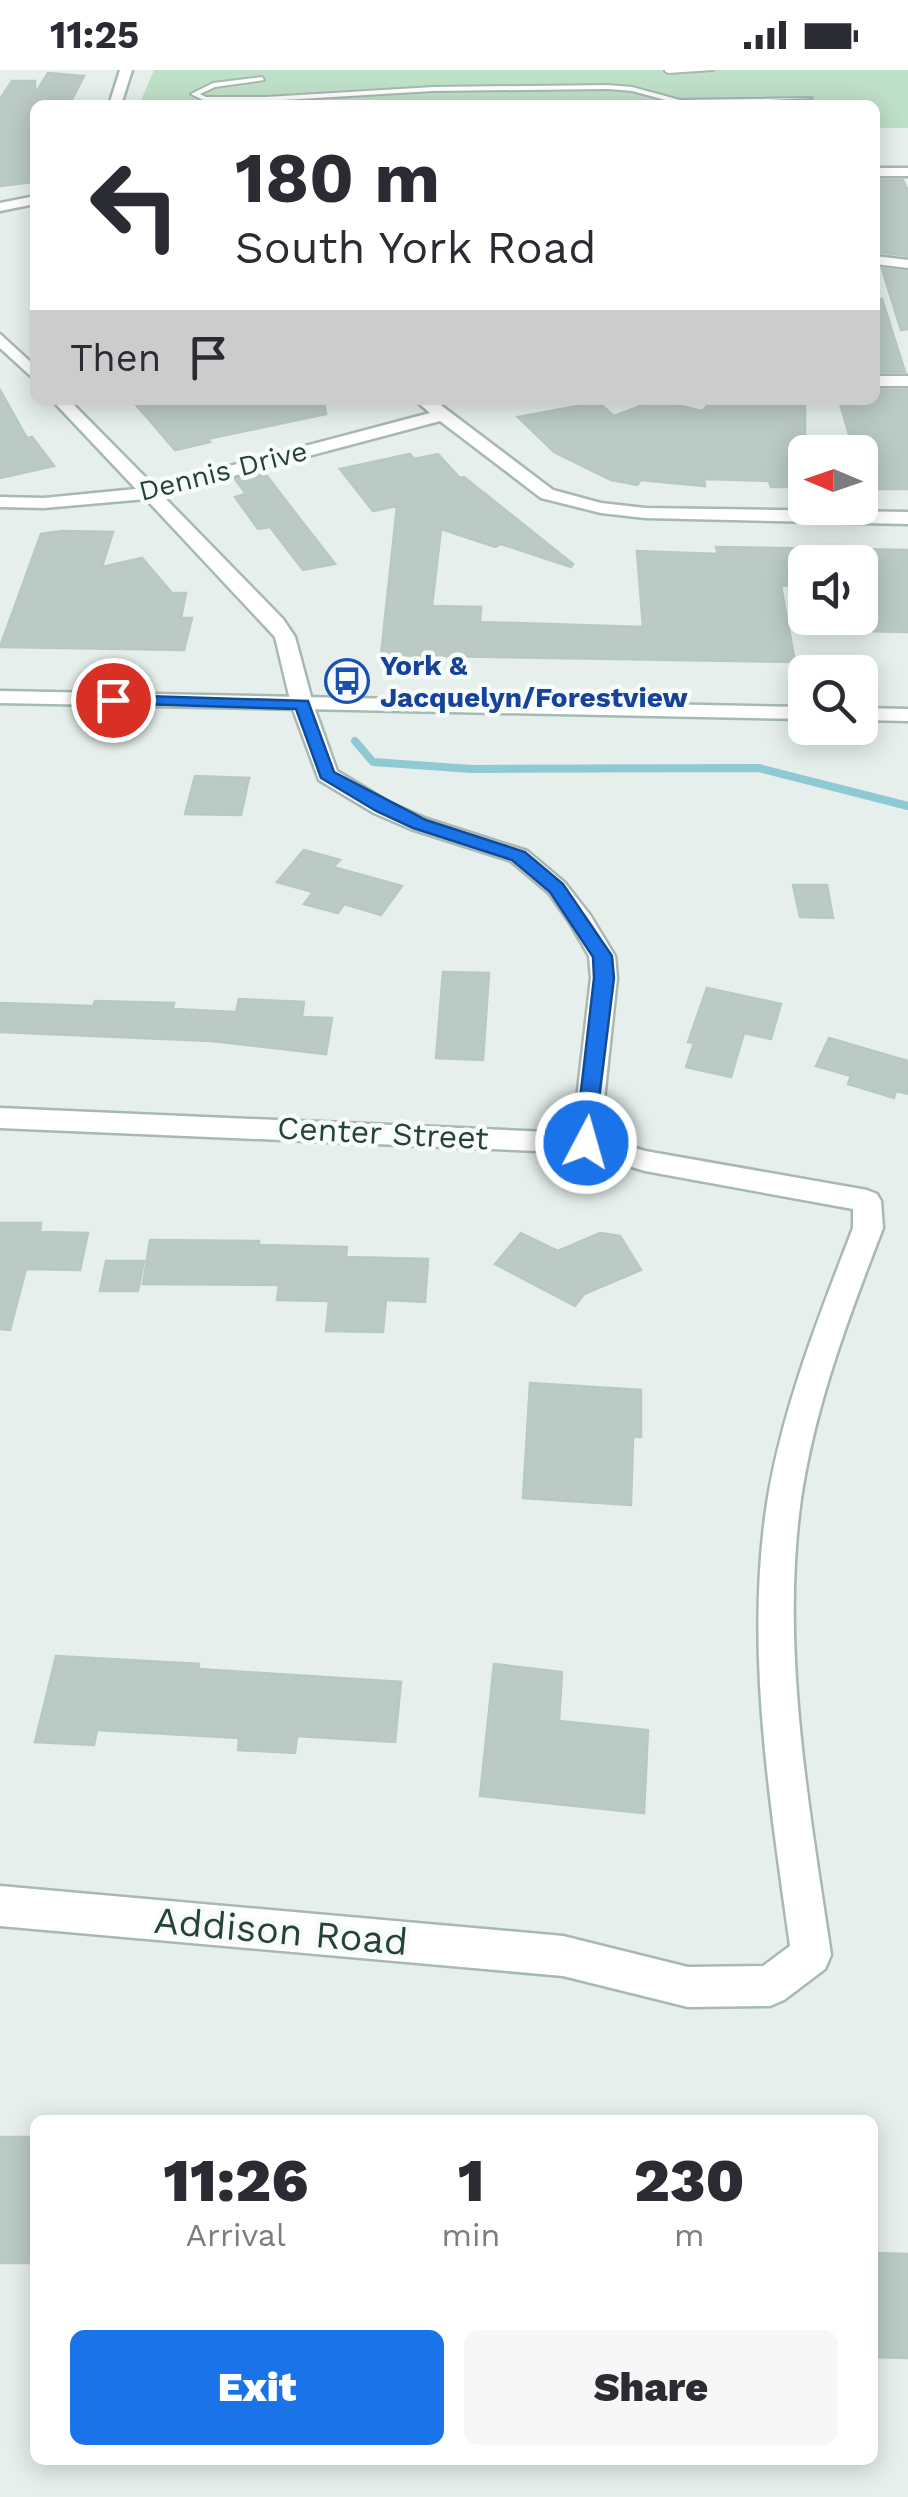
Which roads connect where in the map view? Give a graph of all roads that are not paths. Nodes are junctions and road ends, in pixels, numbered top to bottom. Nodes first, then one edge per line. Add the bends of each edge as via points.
1 (126, 70) edge
2 (710, 70) edge
3 (668, 71) edge
4 (262, 79) dead end
5 (809, 98) dead end
6 (117, 100) edge
7 (266, 100) edge
8 (266, 100) edge
9 (673, 100) edge
10 (773, 100) edge
11 (880, 172) edge
12 (908, 172) edge
13 (30, 201) edge
14 (0, 207) edge
15 (880, 261) edge
16 (908, 264) edge
17 (0, 338) edge
18 (30, 369) edge
19 (880, 380) edge
20 (908, 381) edge
21 (65, 405) edge
22 (429, 405) edge
23 (442, 415) junction
24 (150, 492) junction
25 (0, 502) edge
26 (908, 518) edge
27 (0, 697) edge
28 (302, 704) junction
29 (788, 713) edge
30 (878, 714) edge
31 (908, 715) edge
32 (0, 1118) edge
33 (586, 1143) junction
34 (810, 1384) joint
35 (0, 1906) edge

1 - 6 street
2 - 3 lane
4 - 7 lane via 194,94
5 - 10 lane
8 - 9 lane via 608,87
11 - 12 street
13 - 14 street
15 - 16 street
17 - 18 street
19 - 20 street
21 - 24 street
22 - 23 street
23 - 24 street, Dennis Drive
23 - 26 street via 546,494 601,508
24 - 25 street, Dennis Drive
24 - 28 street via 276,623
27 - 28 street
28 - 29 street
28 - 33 street via 327,774 382,808 519,856 557,888 581,920 602,956 604,978
30 - 31 street
32 - 33 street, Center Street
33 - 34 street, Center Street via 645,1161 867,1202 868,1228
34 - 35 street, Addison Road via 780,1541 780,1725 811,1955 770,1986 688,1987 562,1956

